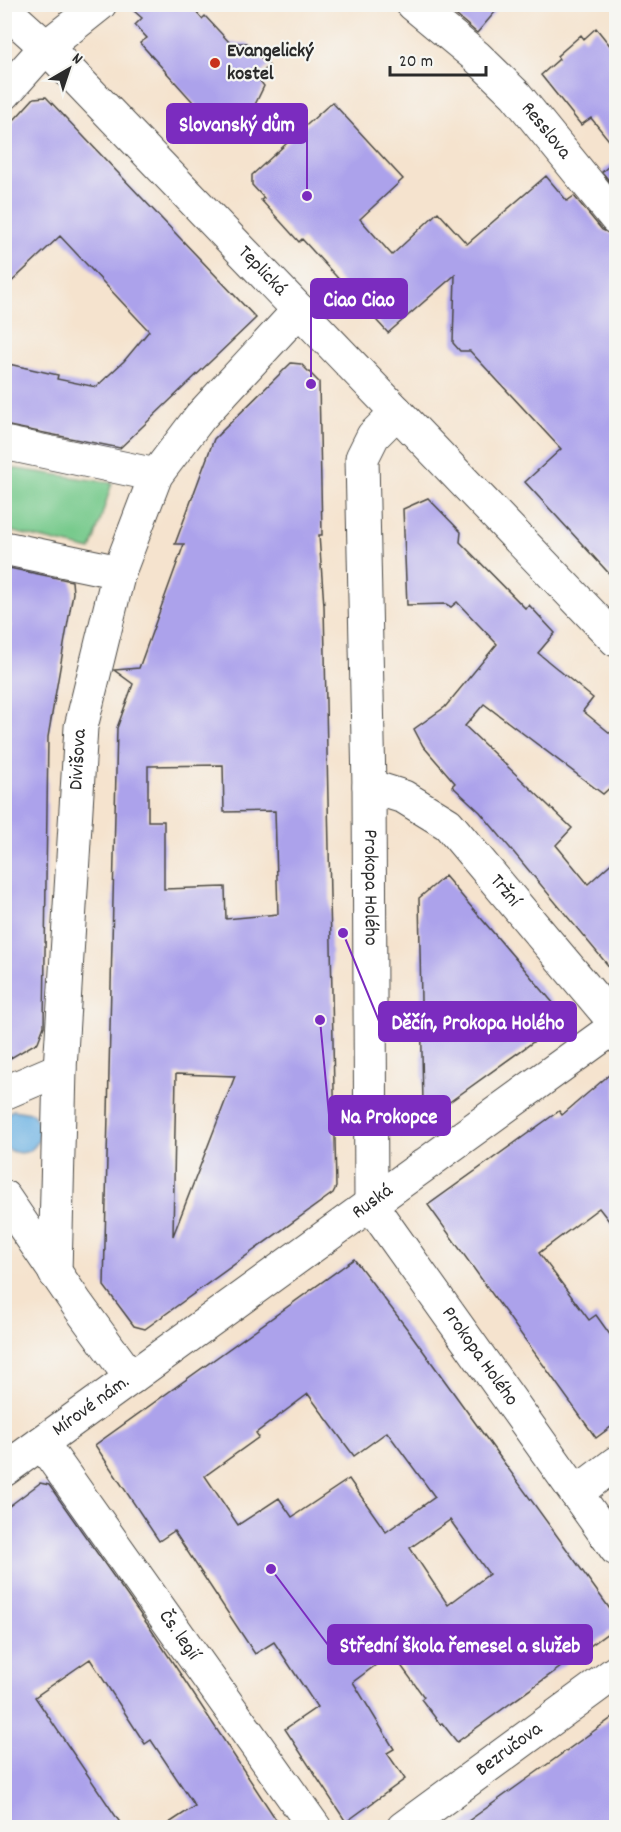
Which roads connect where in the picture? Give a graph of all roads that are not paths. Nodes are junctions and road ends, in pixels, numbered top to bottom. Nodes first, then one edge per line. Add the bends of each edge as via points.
1 (100, 4) edge
2 (413, 4) edge
3 (4, 9) edge
4 (46, 47) junction
5 (4, 94) edge
6 (616, 218) edge
7 (299, 310) junction
8 (397, 412) junction
9 (4, 443) edge
10 (156, 475) junction
11 (4, 548) edge
12 (119, 572) junction
13 (616, 640) edge
14 (369, 786) junction
15 (616, 1025) edge
16 (60, 1069) junction
17 (4, 1093) edge
18 (4, 1197) edge
19 (371, 1205) junction
20 (55, 1273) junction
21 (131, 1378) junction
22 (42, 1443) junction
23 (616, 1463) edge
24 (4, 1470) edge
25 (576, 1493) junction
26 (616, 1549) edge
27 (616, 1672) edge
28 (315, 1827) edge
29 (403, 1827) edge

1 - 4 street
2 - 6 street, Resslova via 516,95
3 - 4 street, Teplická
4 - 5 street
4 - 7 street, Teplická
7 - 8 street, Teplická
7 - 10 street, Divišova via 200,417
8 - 13 street, Teplická
8 - 14 street, Prokopa Holého via 373,436 362,458
9 - 10 street
10 - 12 street, Divišova
11 - 12 street
12 - 16 street, Divišova via 81,727
14 - 15 street, Tržní via 405,797 448,824
14 - 19 street, Prokopa Holého
15 - 19 street, Ruská
16 - 17 street
16 - 20 street, Divišova
18 - 20 street, Mírové nám.
19 - 21 street, Ruská
19 - 25 street, Prokopa Holého
20 - 21 street, Mírové nám.
21 - 22 street, Mírové nám.
22 - 24 street, Mírové nám.
22 - 28 street, Čs. legií
23 - 25 street
25 - 26 street, Prokopa Holého
27 - 29 street, Bezručova

